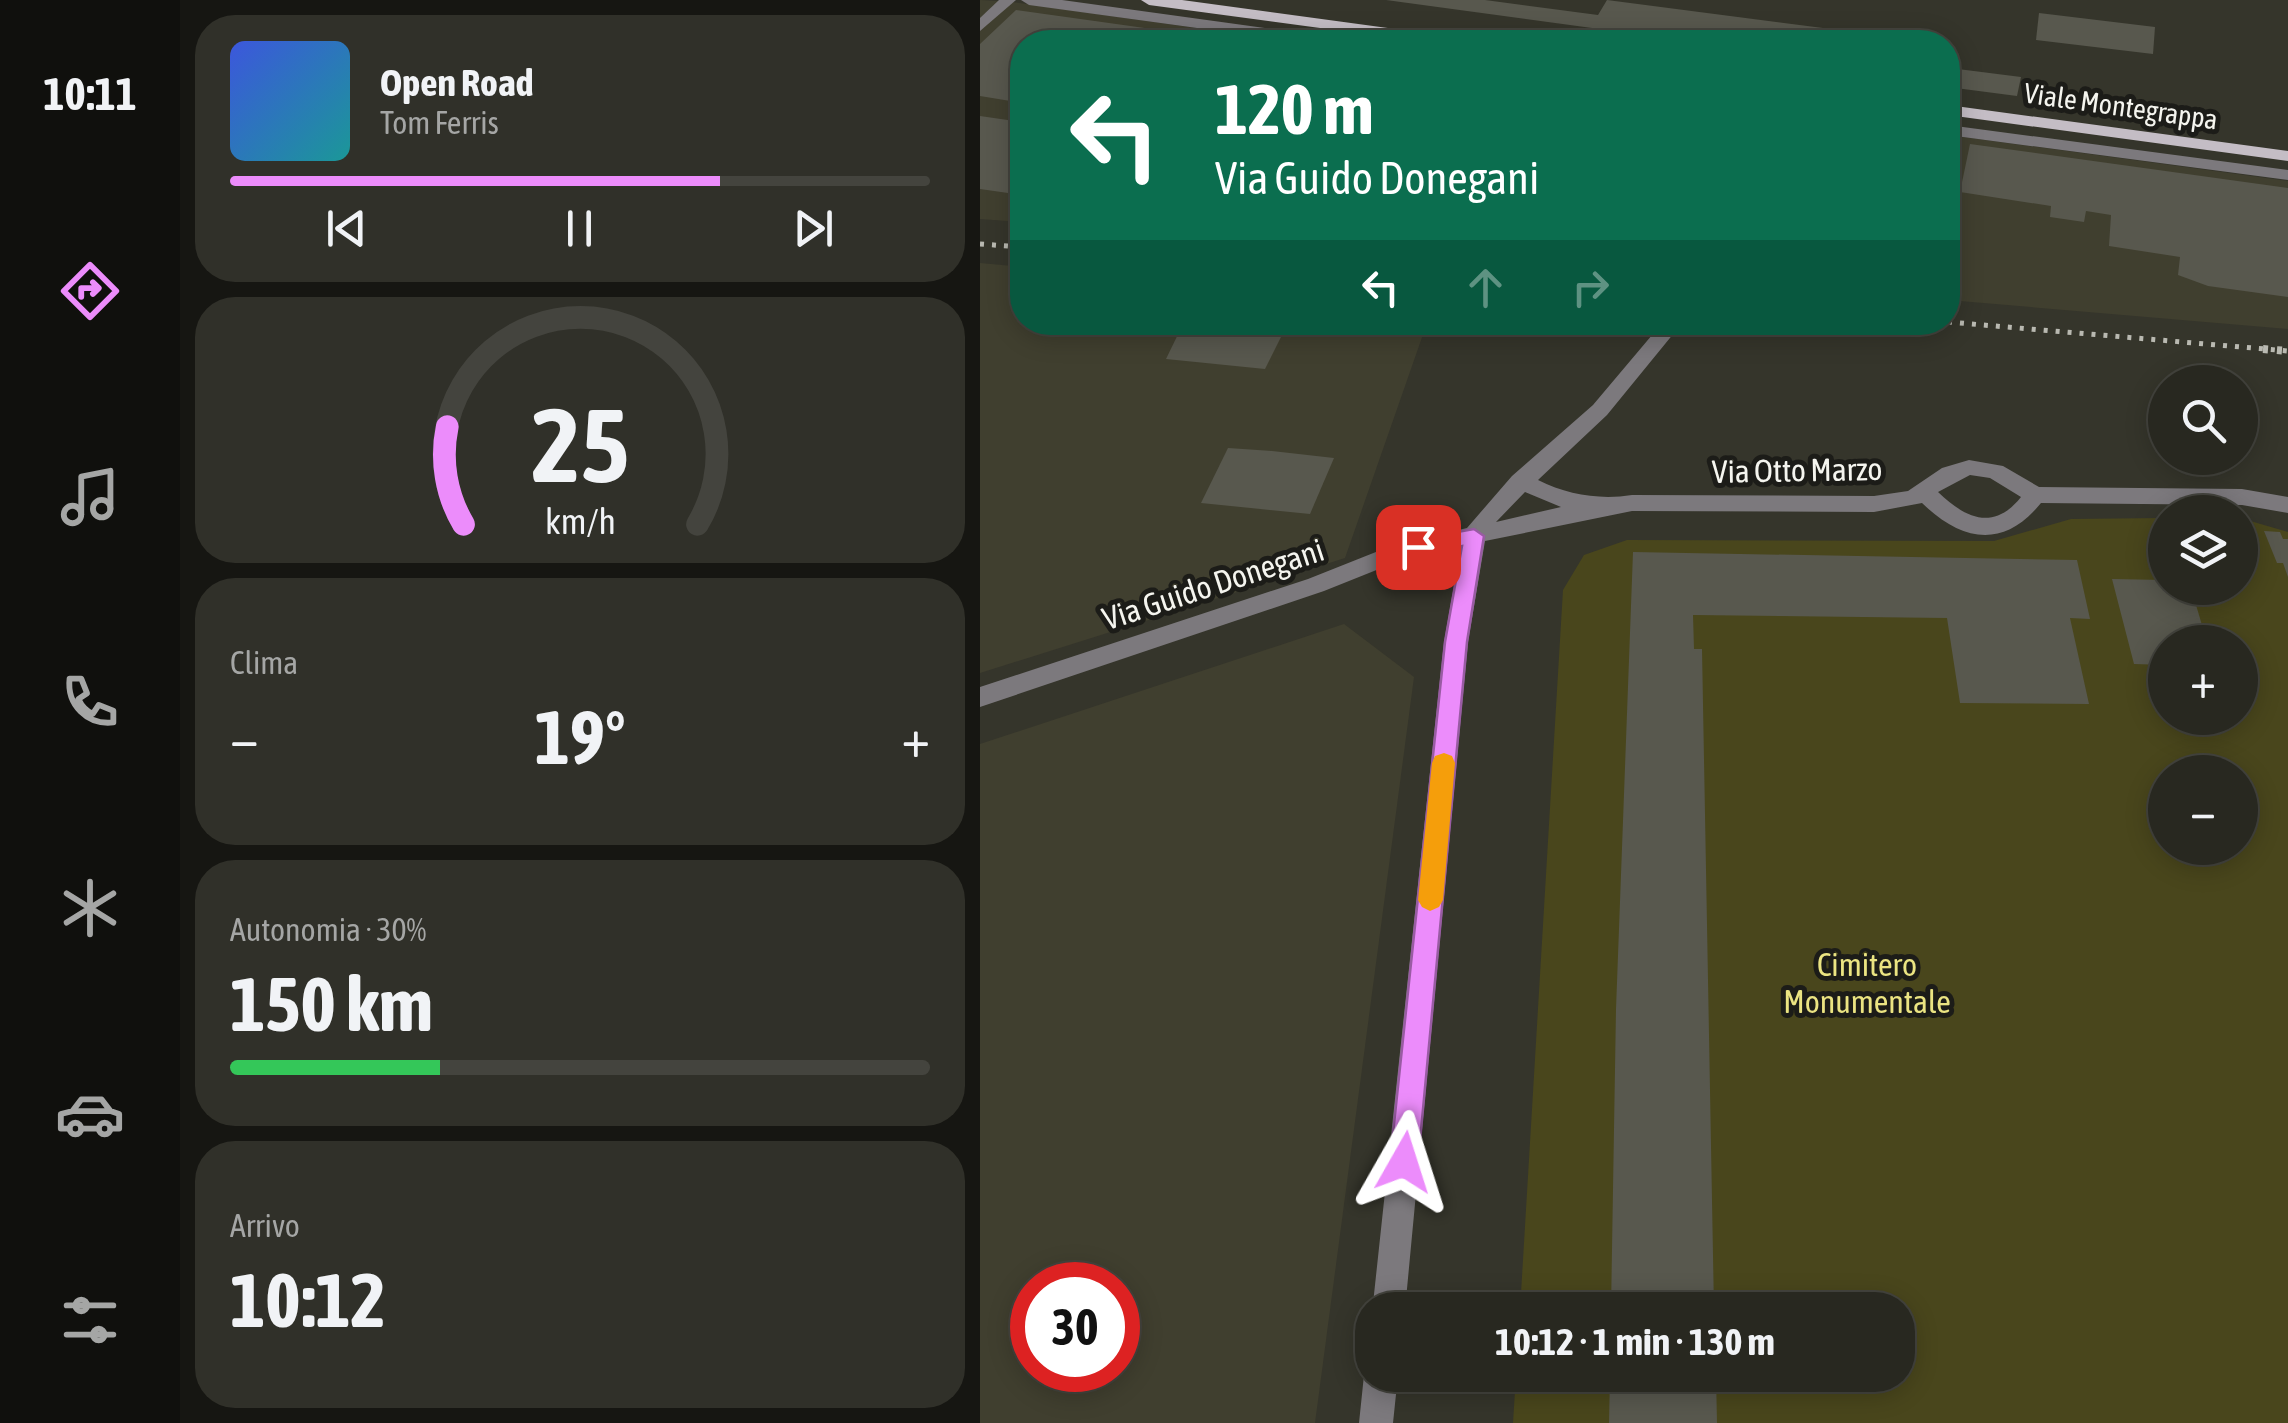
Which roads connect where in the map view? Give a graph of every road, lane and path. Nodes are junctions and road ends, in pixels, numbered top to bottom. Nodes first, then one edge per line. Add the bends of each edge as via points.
1 (1008, 0) edge
2 (1028, 0) edge
3 (1149, 0) edge
4 (1238, 12) junction
5 (980, 26) edge
6 (1224, 28) junction
7 (1239, 30) edge
8 (1368, 30) edge
9 (1960, 112) edge
10 (1968, 113) junction
11 (1960, 124) edge
12 (1960, 132) edge
13 (2288, 156) edge
14 (2288, 174) edge
15 (1663, 335) edge
16 (1520, 480) junction
17 (1925, 493) junction
18 (2035, 494) junction
19 (1632, 503) junction
20 (2288, 505) edge
21 (1474, 536) junction
22 (980, 697) edge
23 (1390, 1292) edge
24 (1379, 1392) edge
25 (1376, 1423) edge

1 - 5 street
2 - 6 street
3 - 4 main road
4 - 6 street
4 - 8 main road
6 - 7 street
9 - 10 main road, Viale Montegrappa
10 - 11 street
10 - 13 main road, Viale Montegrappa
12 - 14 street
15 - 16 street via 1600,410
16 - 19 street via 1558,499
16 - 21 street
17 - 18 street, Via Otto Marzo via 1950,472 1969,467 1995,471
17 - 18 street via 1954,520 1981,528 2011,522
17 - 19 street, Via Otto Marzo via 1874,504
18 - 20 street, Via Otto Marzo via 2242,496
19 - 21 street, Via Otto Marzo
21 - 22 street, Via Guido Donegani via 1399,552
21 - 23 street via 1458,626
24 - 25 street

